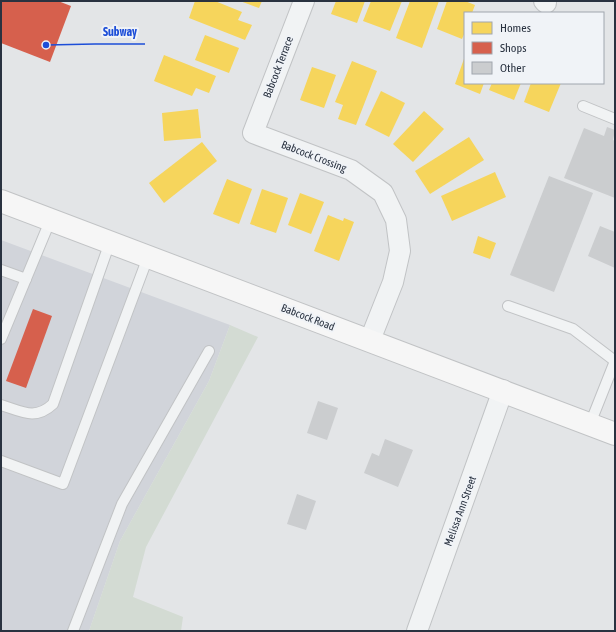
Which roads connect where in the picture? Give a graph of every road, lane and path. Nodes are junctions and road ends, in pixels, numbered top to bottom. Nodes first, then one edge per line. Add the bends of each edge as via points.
1 (304, 1) edge
2 (583, 106) dead end
3 (615, 119) edge
4 (252, 133) joint
5 (1, 201) edge
6 (50, 221) junction
7 (110, 242) junction
8 (148, 257) junction
9 (1, 270) edge
10 (26, 279) junction
11 (508, 306) dead end
12 (1, 339) edge
13 (370, 340) junction
14 (209, 351) dead end
15 (503, 390) junction
16 (1, 405) edge
17 (590, 424) junction
18 (615, 434) edge
19 (1, 461) edge
20 (73, 631) edge
21 (416, 631) edge

1 - 4 street, Babcock Terrace
2 - 3 lane
4 - 13 street, Babcock Crossing via 351,170 382,193 396,220 400,251 393,282
5 - 6 main road, Babcock Road
6 - 7 main road, Babcock Road
6 - 10 lane
7 - 8 main road, Babcock Road
7 - 16 lane via 53,404 44,412 33,414
8 - 13 main road, Babcock Road
8 - 19 lane via 64,484
9 - 10 lane
10 - 12 lane
11 - 17 lane via 572,329 615,361
13 - 15 main road, Babcock Road
14 - 20 lane via 122,504
15 - 17 main road, Babcock Road
15 - 21 street, Melissa Ann Street
17 - 18 main road, Babcock Road

